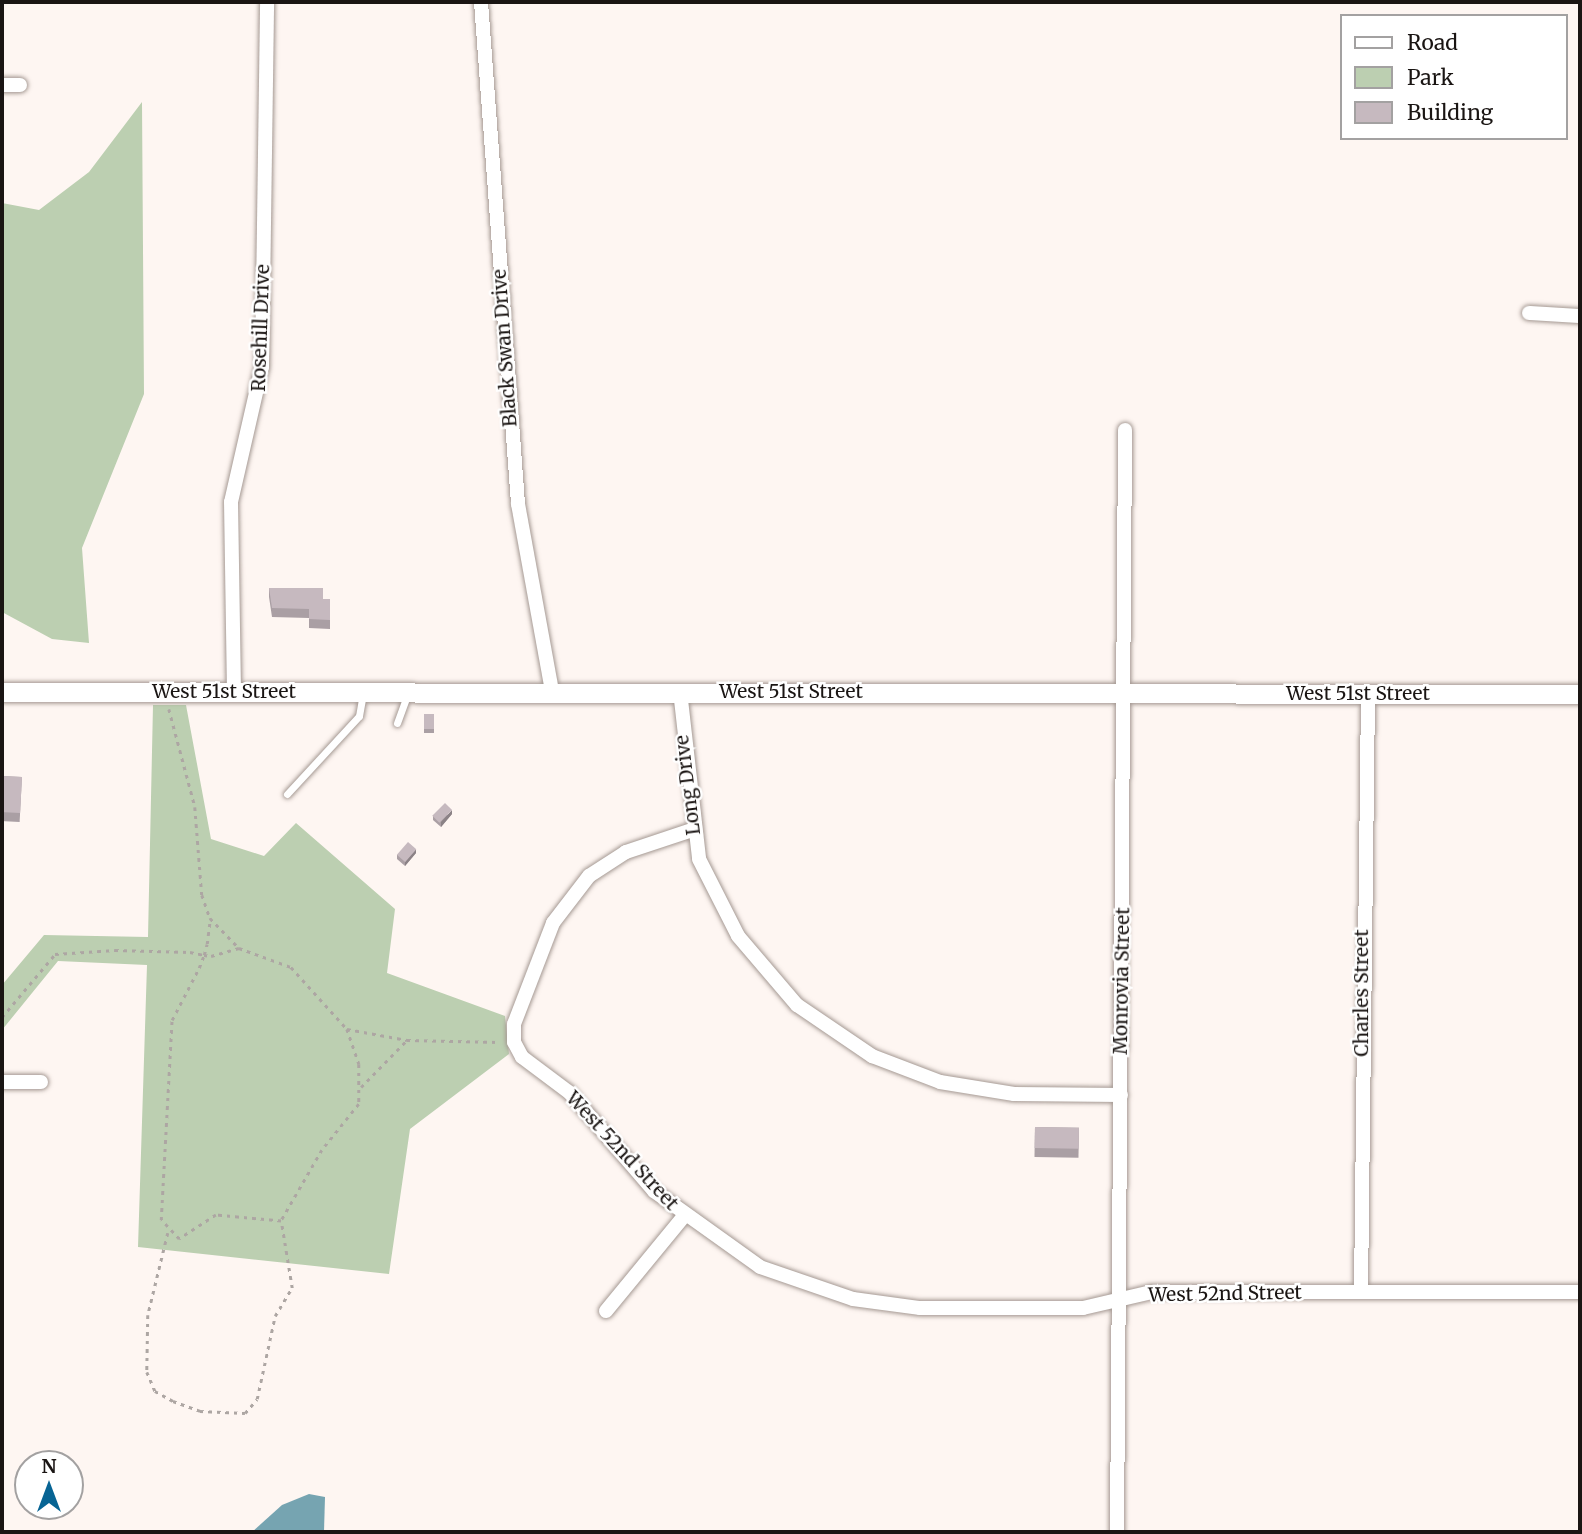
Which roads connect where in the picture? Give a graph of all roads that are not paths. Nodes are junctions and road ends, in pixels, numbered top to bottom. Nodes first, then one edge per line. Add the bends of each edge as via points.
1 (267, 2) edge
2 (481, 2) edge
3 (2, 85) edge
4 (20, 85) dead end
5 (1529, 313) dead end
6 (1580, 316) edge
7 (1125, 430) dead end
8 (552, 691) junction
9 (680, 691) junction
10 (2, 692) edge
11 (234, 692) junction
12 (363, 692) junction
13 (409, 692) junction
14 (1122, 693) junction
15 (1368, 694) junction
16 (1580, 694) edge
17 (397, 723) dead end
18 (287, 794) dead end
19 (692, 830) junction
20 (2, 1082) edge
21 (41, 1082) dead end
22 (1121, 1095) junction
23 (684, 1216) junction
24 (1361, 1292) junction
25 (1580, 1292) edge
26 (1120, 1300) junction
27 (606, 1311) dead end
28 (1117, 1532) edge

1 - 11 street, Rosehill Drive via 262,367 231,502
2 - 8 street, Black Swan Drive via 518,504
3 - 4 street
5 - 6 street
7 - 14 street, Monrovia Street
8 - 9 street, West 51st Street
8 - 13 street, West 51st Street
9 - 14 street, West 51st Street
9 - 19 street, Long Drive
10 - 11 street, West 51st Street
11 - 12 street, West 51st Street
12 - 13 street, West 51st Street
12 - 18 lane via 359,716
13 - 17 lane
14 - 15 street, West 51st Street
14 - 22 street, Monrovia Street
15 - 16 street, West 51st Street
15 - 24 street, Charles Street
19 - 22 street, Long Drive via 716,898 738,936 764,972 832,1033 940,1082 1014,1094
19 - 23 street, West 52nd Street via 626,852 589,876 553,923 514,1024 514,1042 522,1057 570,1093
20 - 21 street
22 - 26 street, Monrovia Street
23 - 26 street, West 52nd Street via 760,1267 853,1299 920,1308 1083,1308
23 - 27 street, West 52nd Street
24 - 25 street, West 52nd Street
24 - 26 street, West 52nd Street via 1152,1292
26 - 28 street, Monrovia Street

